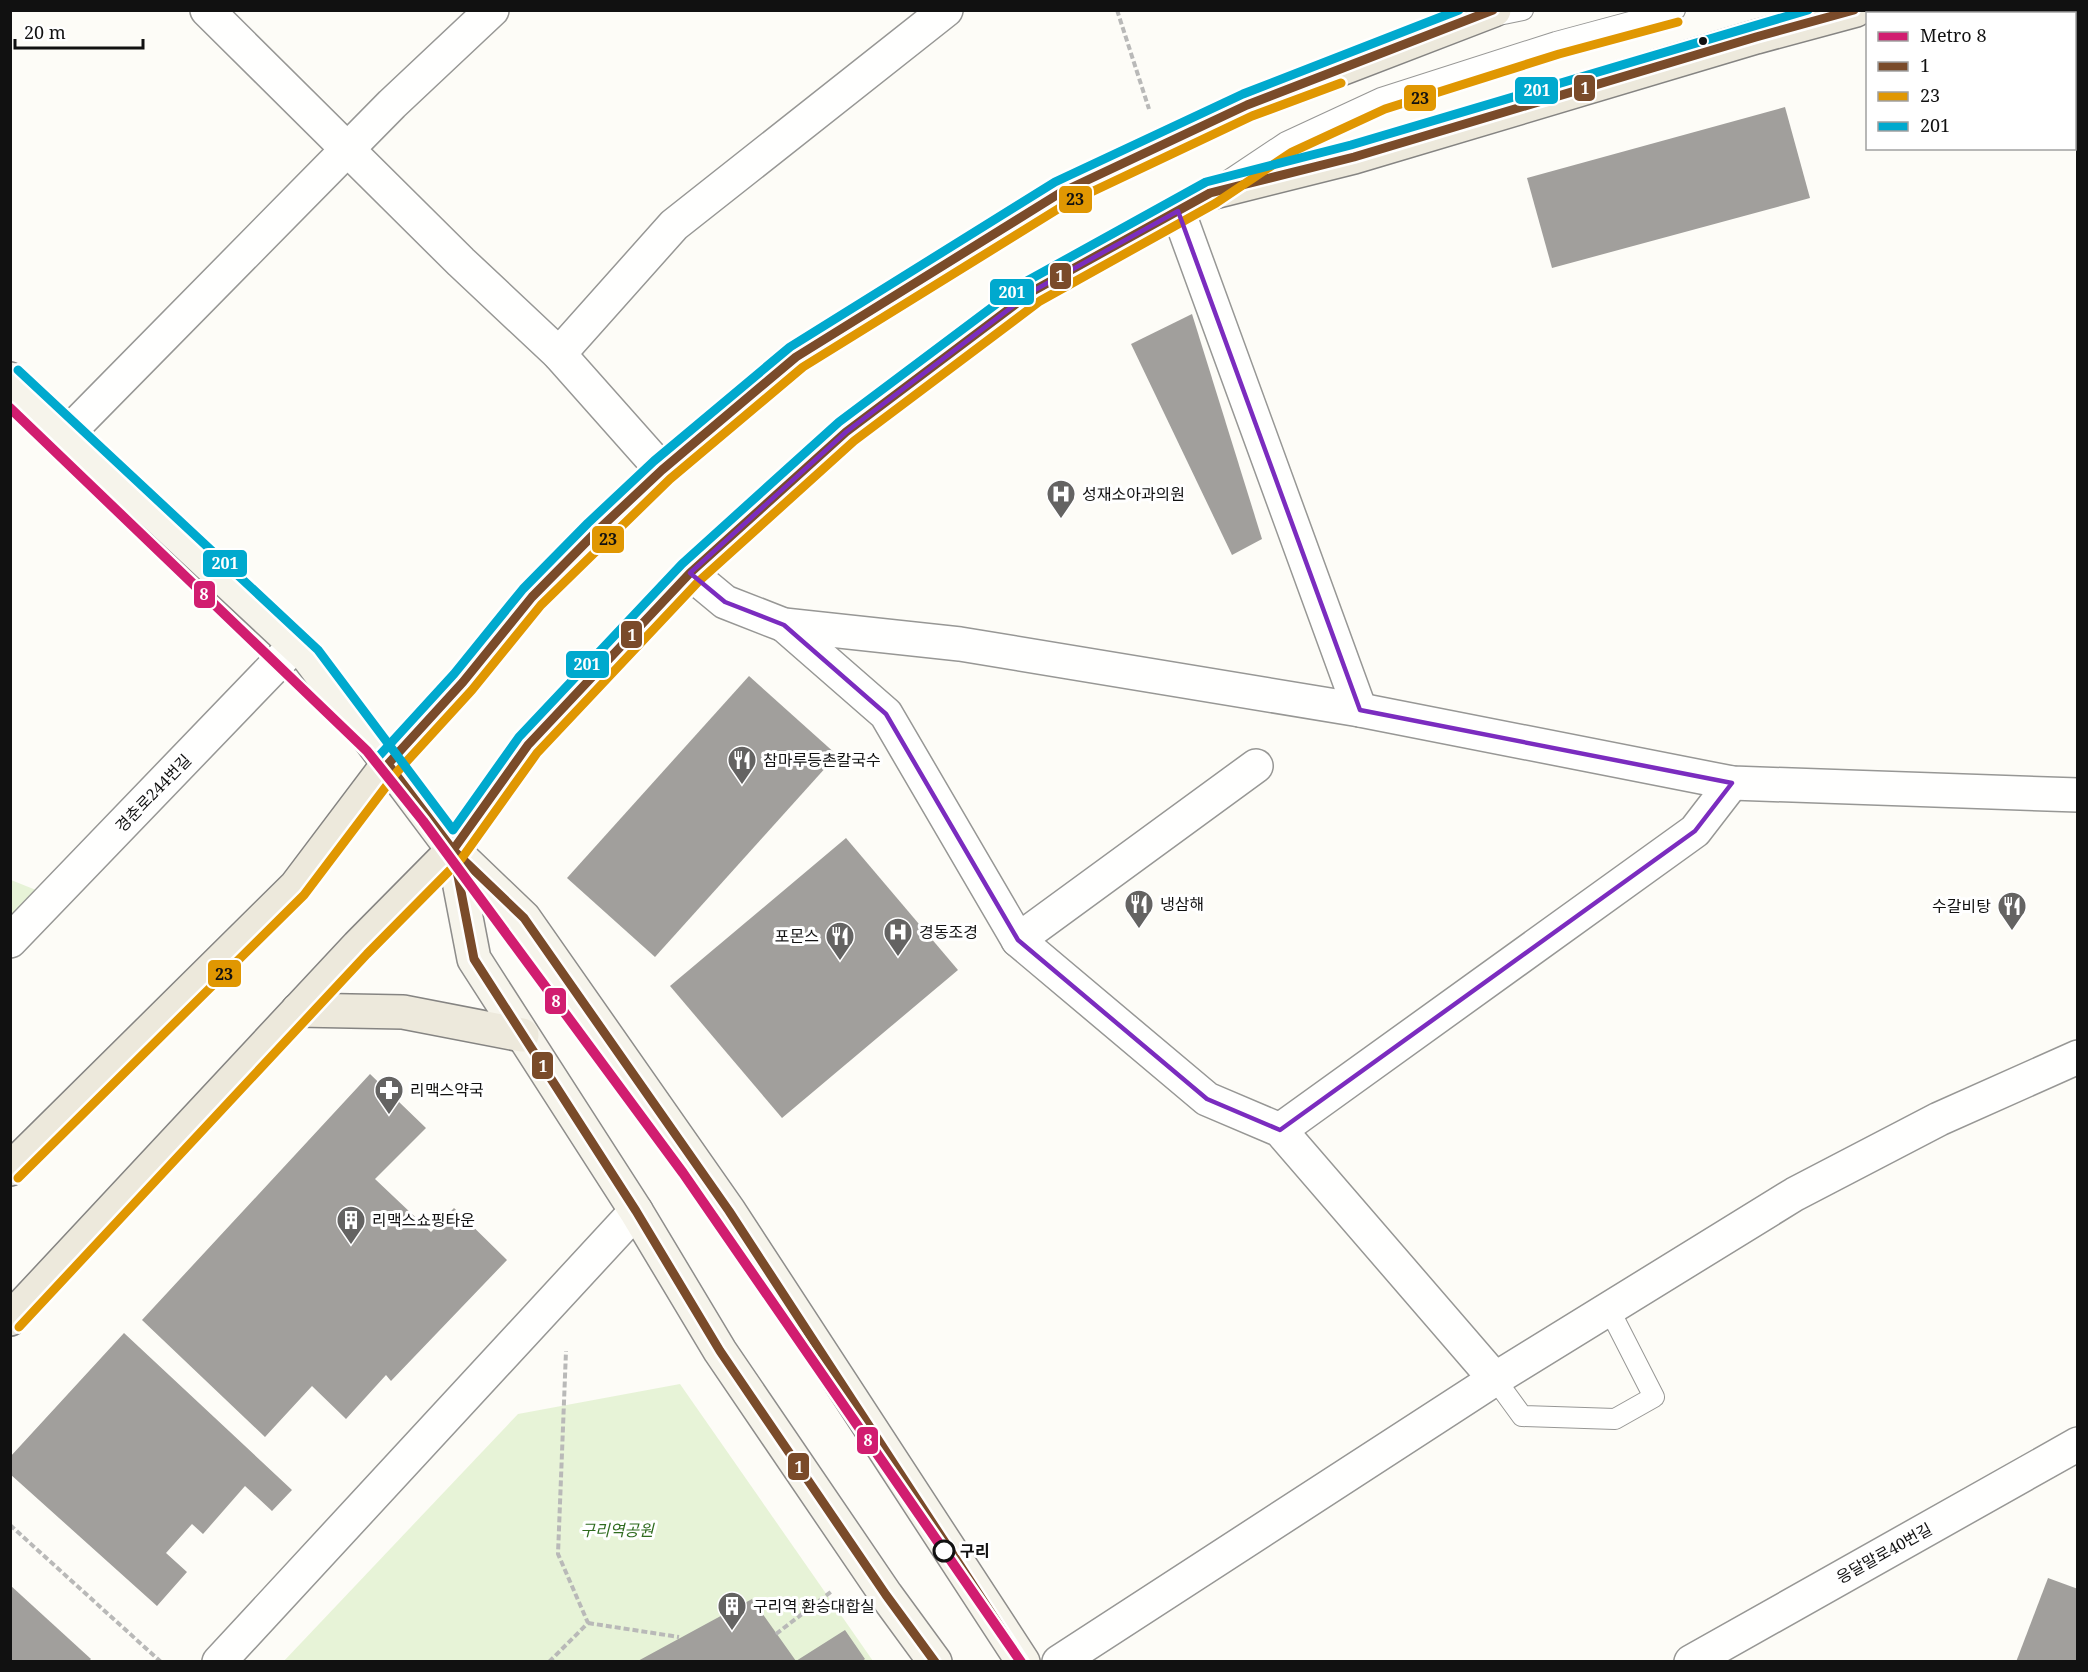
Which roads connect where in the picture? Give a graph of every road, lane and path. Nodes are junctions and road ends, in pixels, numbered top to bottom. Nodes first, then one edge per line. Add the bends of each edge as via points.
1 (492, 10) edge
2 (946, 10) edge
3 (1117, 10) edge
4 (1494, 10) edge
5 (1523, 10) edge
6 (1675, 10) edge
7 (1856, 10) edge
8 (223, 16) edge
9 (1458, 22) junction
10 (1161, 143) junction
11 (349, 149) junction
12 (1210, 193) junction
13 (1178, 211) junction
14 (559, 354) junction
15 (10, 379) edge
16 (68, 433) junction
17 (662, 470) junction
18 (690, 573) junction
19 (784, 625) junction
20 (295, 645) junction
21 (1360, 710) junction
22 (388, 764) junction
23 (1256, 766) dead end
24 (1732, 783) junction
25 (2078, 795) edge
26 (453, 850) junction
27 (10, 940) edge
28 (1018, 940) junction
29 (298, 1010) junction
30 (522, 1035) junction
31 (2078, 1057) edge
32 (1280, 1130) junction
33 (10, 1169) edge
34 (636, 1211) junction
35 (1609, 1309) junction
36 (10, 1319) edge
37 (566, 1351) dead end
38 (1495, 1380) junction
39 (2078, 1444) edge
40 (10, 1525) edge
41 (832, 1591) dead end
42 (588, 1623) junction
43 (776, 1634) dead end
44 (679, 1637) dead end
45 (161, 1662) edge
46 (219, 1662) edge
47 (549, 1662) edge
48 (935, 1662) edge
49 (1023, 1662) edge
50 (1059, 1662) edge
51 (1691, 1662) edge

1 - 11 street
2 - 14 street via 674,225
3 - 10 path
4 - 9 main road
5 - 9 lane
6 - 12 lane via 1556,42 1381,98 1286,142
7 - 12 main road via 1354,157
8 - 11 street
9 - 10 main road
10 - 17 main road via 1060,193 796,357
11 - 14 street
11 - 16 street
12 - 13 main road
13 - 18 main road via 1033,291 846,432
13 - 21 street
14 - 17 street
15 - 16 street
16 - 20 street
17 - 22 main road via 532,597 463,682
18 - 19 street via 724,602
18 - 26 main road via 528,745
19 - 21 street via 960,644
19 - 28 street via 886,714
20 - 22 street via 309,658
20 - 27 street, 경춘로244번길
21 - 24 street
22 - 26 street
22 - 33 main road via 296,886
23 - 28 street
24 - 25 street
24 - 32 street via 1695,831
26 - 29 main road
26 - 30 street via 474,959
26 - 49 street via 531,928 729,1211
28 - 32 street via 1207,1099
29 - 30 main road via 403,1012
29 - 36 main road
30 - 34 street
31 - 35 street via 1939,1119 1795,1194
32 - 38 street
34 - 46 street
34 - 48 street via 720,1351
35 - 38 street
35 - 38 lane via 1654,1397 1615,1419 1522,1416
37 - 42 path via 558,1554
38 - 50 street
39 - 51 street, 응달말로40번길
40 - 45 path
41 - 43 path
42 - 44 path
42 - 47 path

